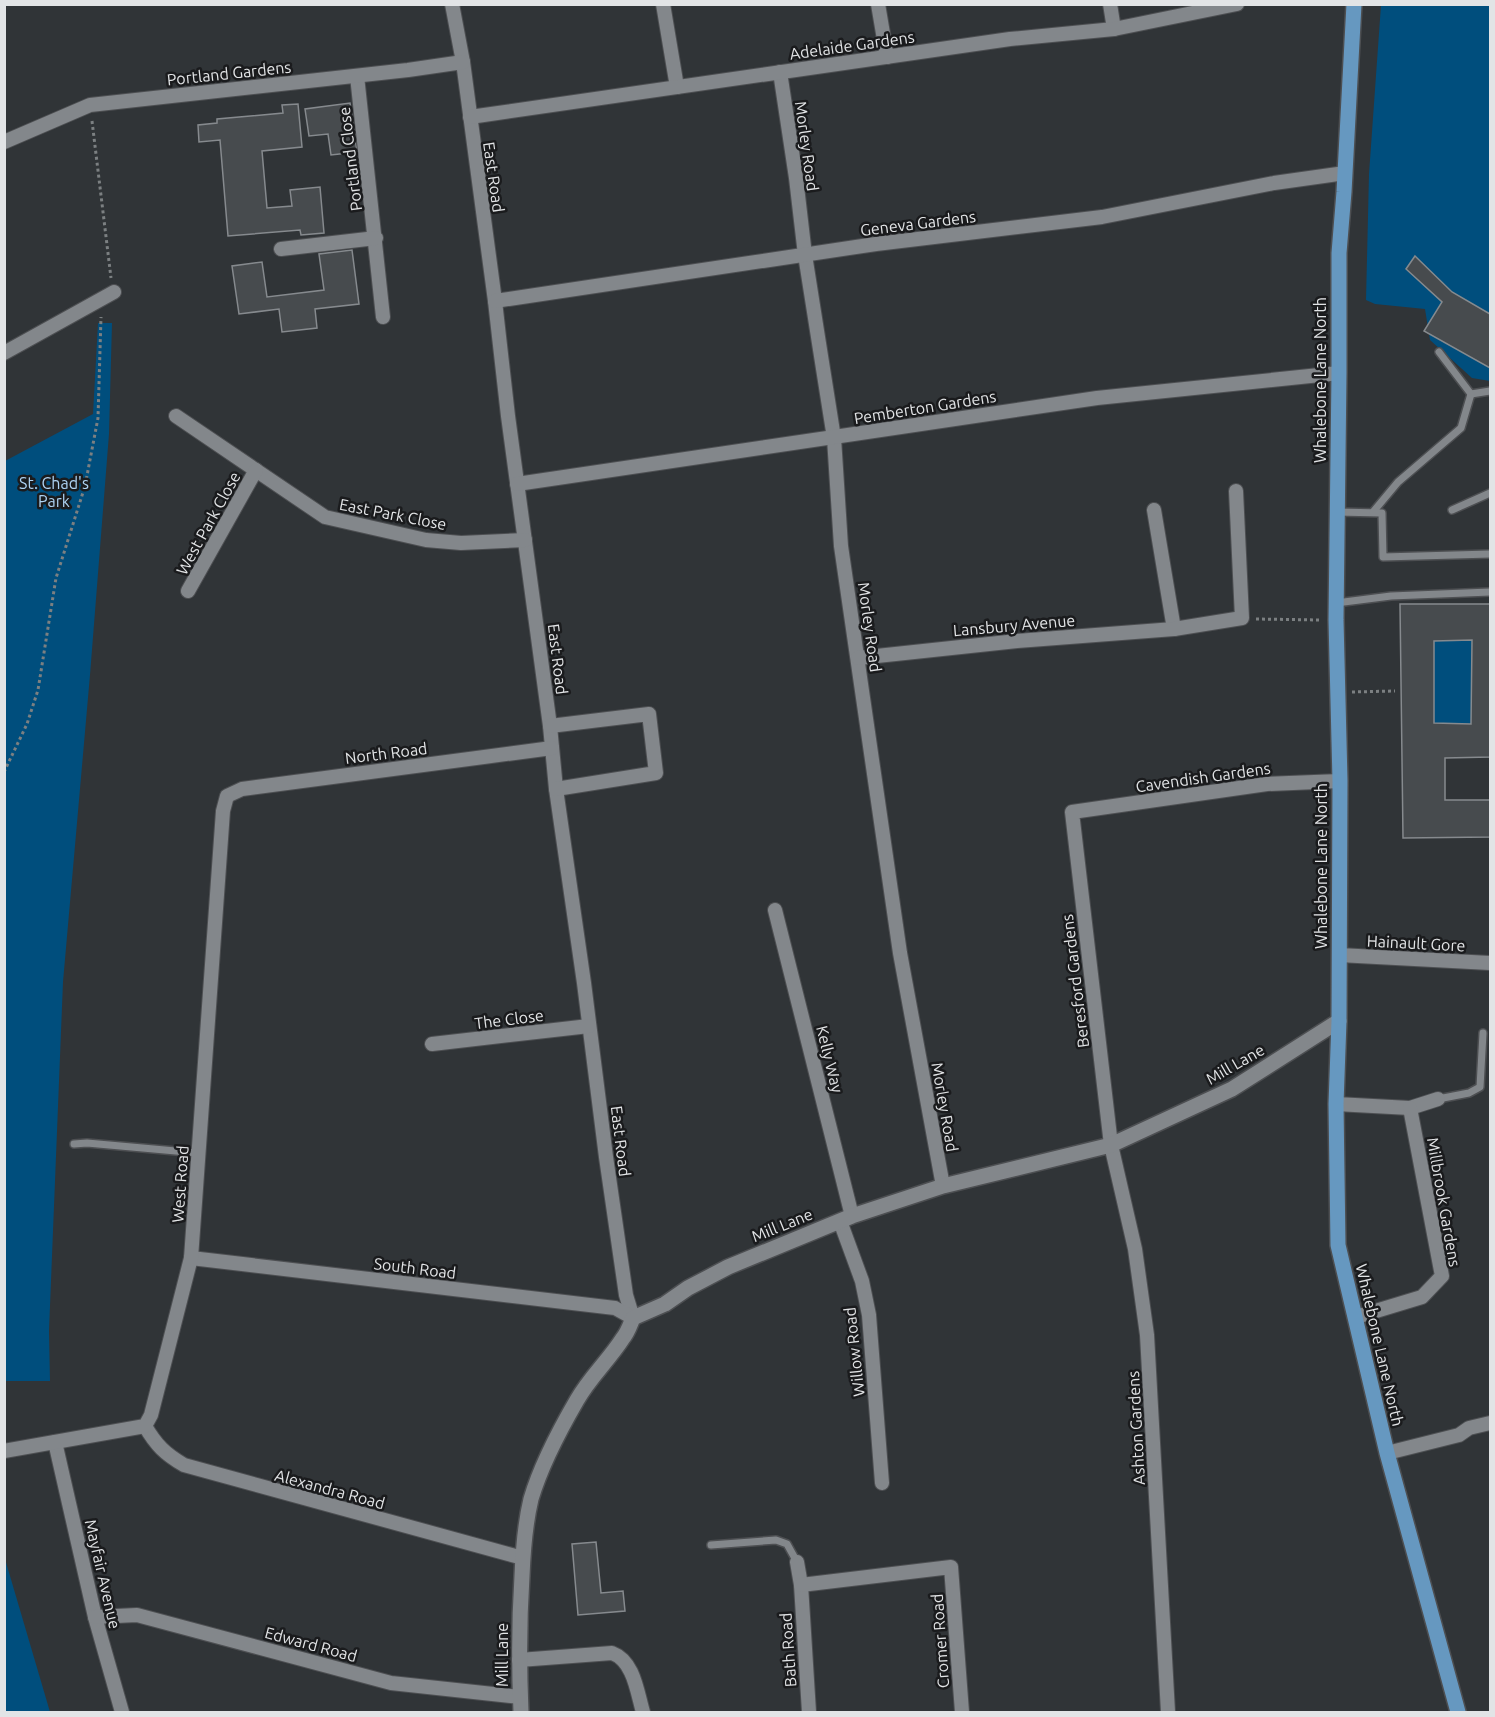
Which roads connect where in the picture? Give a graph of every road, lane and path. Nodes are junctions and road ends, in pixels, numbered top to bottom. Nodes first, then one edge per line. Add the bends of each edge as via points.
1 (452, 4) edge
2 (663, 4) edge
3 (878, 4) edge
4 (1110, 4) edge
5 (1238, 4) edge
6 (1354, 4) edge
7 (1114, 29) junction
8 (887, 57) junction
9 (463, 62) junction
10 (780, 72) junction
11 (357, 76) junction
12 (677, 87) junction
13 (90, 105) junction
14 (470, 117) junction
15 (4, 142) edge
16 (1345, 173) junction
17 (376, 238) junction
18 (281, 249) dead end
19 (805, 255) junction
20 (114, 292) joint
21 (99, 300) junction
22 (495, 301) junction
23 (383, 317) dead end
24 (1440, 352) dead end
25 (4, 353) edge
26 (1339, 373) junction
27 (1491, 391) edge
28 (1471, 394) junction
29 (176, 416) dead end
30 (834, 438) junction
31 (256, 470) junction
32 (517, 484) junction
33 (1236, 491) dead end
34 (1491, 494) edge
35 (1154, 510) dead end
36 (1452, 510) dead end
37 (1337, 512) junction
38 (1373, 512) junction
39 (525, 540) junction
40 (1491, 554) edge
41 (188, 591) dead end
42 (1491, 592) edge
43 (1336, 603) junction
44 (1242, 618) junction
45 (1336, 620) junction
46 (1174, 629) junction
47 (858, 658) junction
48 (1395, 691) dead end
49 (1338, 693) junction
50 (550, 726) junction
51 (552, 748) junction
52 (4, 771) edge
53 (1340, 781) junction
54 (556, 789) junction
55 (227, 796) joint
56 (1072, 812) joint
57 (775, 910) dead end
58 (1339, 955) junction
59 (1491, 963) edge
60 (1339, 1021) junction
61 (590, 1026) junction
62 (1483, 1033) dead end
63 (432, 1044) dead end
64 (1438, 1099) joint
65 (1336, 1104) junction
66 (1410, 1108) junction
67 (74, 1144) dead end
68 (1111, 1145) junction
69 (198, 1153) junction
70 (943, 1186) junction
71 (846, 1218) junction
72 (191, 1258) junction
73 (1356, 1317) junction
74 (633, 1318) junction
75 (1491, 1423) edge
76 (145, 1426) junction
77 (55, 1442) junction
78 (4, 1451) edge
79 (1387, 1453) junction
80 (882, 1483) dead end
81 (711, 1545) dead end
82 (523, 1558) junction
83 (797, 1562) joint
84 (801, 1585) junction
85 (95, 1617) junction
86 (519, 1660) junction
87 (521, 1705) edge
88 (122, 1713) edge
89 (643, 1713) edge
90 (809, 1713) edge
91 (962, 1713) edge
92 (1168, 1713) edge
93 (1458, 1713) edge

1 - 9 street, East Road
2 - 12 street
3 - 8 street
4 - 7 street
5 - 7 street, Adelaide Gardens
6 - 16 main road, Whalebone Lane North
7 - 8 street, Adelaide Gardens
8 - 10 street, Adelaide Gardens
9 - 11 street, Portland Gardens
9 - 14 street, East Road
10 - 12 street, Adelaide Gardens
10 - 19 street, Morley Road
11 - 13 street, Portland Gardens
11 - 17 street, Portland Close
12 - 14 street, Adelaide Gardens
13 - 15 street, Portland Gardens
13 - 20 path
14 - 22 street, East Road
16 - 19 street, Geneva Gardens via 1274,183 1102,218
16 - 26 main road, Whalebone Lane North via 1338,253
17 - 18 street
17 - 23 street, Portland Close
19 - 22 street, Geneva Gardens
19 - 30 street, Morley Road
20 - 21 street
21 - 25 street
21 - 52 path via 102,323 98,418 84,486 56,579 38,690 27,724
22 - 32 street, East Road
24 - 28 lane
26 - 30 street, Pemberton Gardens via 1097,398
26 - 37 main road, Whalebone Lane North
27 - 28 lane
28 - 38 lane via 1461,428 1398,482
29 - 31 street, East Park Close
30 - 32 street, Pemberton Gardens
30 - 47 street, Morley Road via 841,546
31 - 39 street, East Park Close via 325,517 426,540
31 - 41 street, West Park Close
32 - 39 street, East Road
33 - 44 street
34 - 36 lane
35 - 46 street
37 - 38 lane
37 - 43 main road, Whalebone Lane North
38 - 40 lane via 1382,513 1383,557
39 - 50 street, East Road
42 - 43 lane via 1391,596
43 - 45 main road, Whalebone Lane North
44 - 45 path
44 - 46 street, Lansbury Avenue
45 - 49 main road, Whalebone Lane North
46 - 47 street, Lansbury Avenue
47 - 70 street, Morley Road via 900,953
48 - 49 path
49 - 53 main road, Whalebone Lane North
50 - 51 street, East Road
50 - 54 street via 649,714 656,773
51 - 54 street, East Road
51 - 55 street, North Road via 242,789
53 - 56 street, Cavendish Gardens via 1267,784
53 - 58 main road, Whalebone Lane North
54 - 61 street, East Road
55 - 69 street, West Road
56 - 68 street, Beresford Gardens
57 - 71 street, Kelly Way
58 - 59 street, Hainault Gore
58 - 60 main road, Whalebone Lane North
60 - 65 main road, Whalebone Lane North
60 - 68 street, Mill Lane via 1232,1089
61 - 63 street, The Close
61 - 74 street, East Road via 621,1262
62 - 64 lane via 1480,1087
64 - 66 street
65 - 66 street
65 - 73 main road, Whalebone Lane North via 1338,1245
66 - 73 street, Millbrook Gardens via 1442,1276 1422,1297
67 - 69 lane
68 - 70 street, Mill Lane
68 - 92 street, Ashton Gardens via 1135,1249 1147,1335
69 - 72 street, West Road
70 - 71 street, Mill Lane
71 - 74 street, Mill Lane via 728,1267
71 - 80 street, Willow Road via 870,1316
72 - 74 street, South Road via 615,1308
72 - 76 street, West Road
73 - 79 main road, Whalebone Lane North
74 - 82 street, Mill Lane via 620,1343 577,1399 542,1467 531,1501
75 - 79 street
76 - 77 street
76 - 82 street, Alexandra Road via 167,1455 184,1465
77 - 78 street
77 - 85 street, Mayfair Avenue
79 - 93 main road, Whalebone Lane North
81 - 83 lane via 776,1540 787,1544
82 - 86 street, Mill Lane
83 - 84 street, Bath Road
84 - 90 street, Bath Road
84 - 91 street, Cromer Road via 951,1567
85 - 87 street, Edward Road via 137,1615 391,1683
85 - 88 street, Mayfair Avenue
86 - 87 street, Mill Lane
86 - 89 street via 612,1653 620,1656 629,1666

